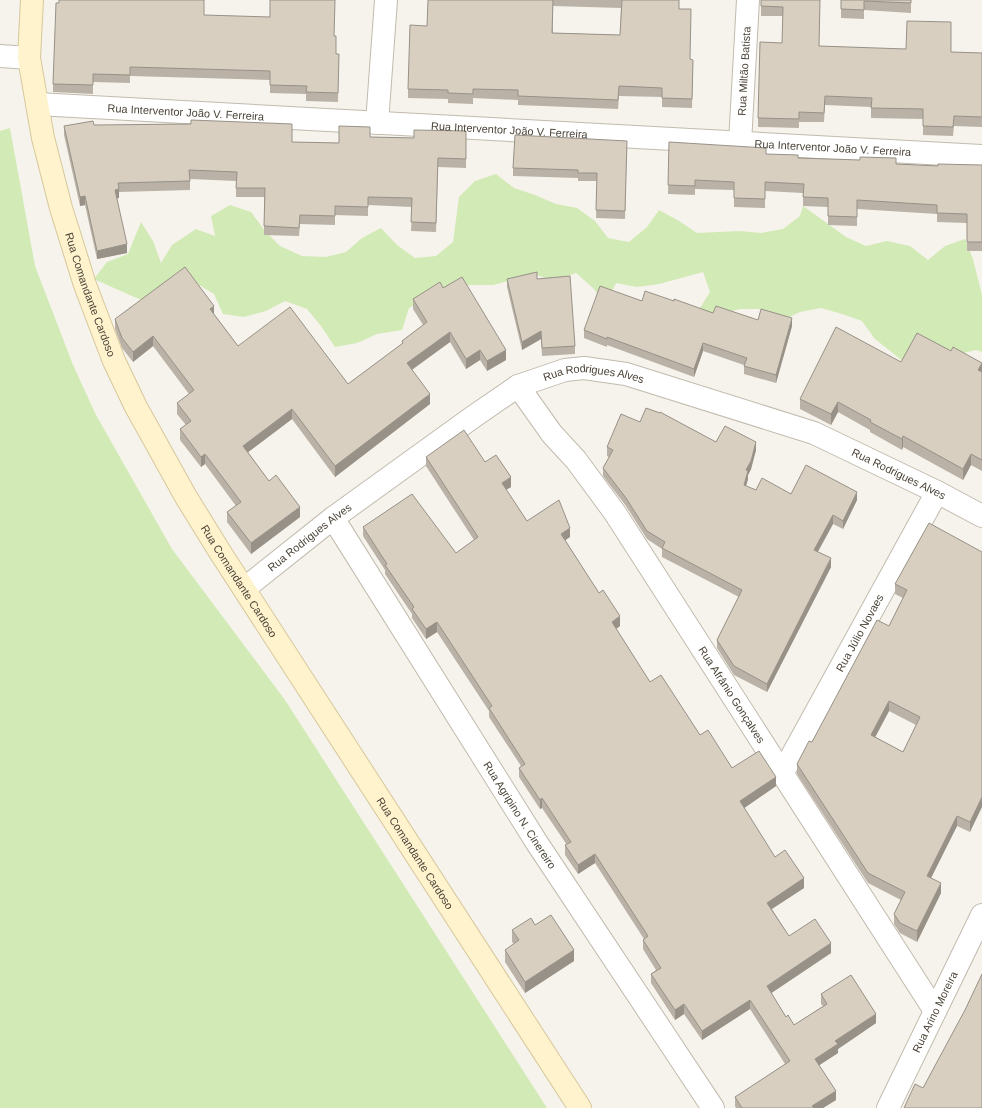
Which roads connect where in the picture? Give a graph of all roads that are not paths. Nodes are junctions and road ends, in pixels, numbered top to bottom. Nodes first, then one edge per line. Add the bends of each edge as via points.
1 (32, 0) edge
2 (386, 0) edge
3 (748, 0) edge
4 (0, 56) edge
5 (29, 58) junction
6 (37, 104) junction
7 (376, 123) junction
8 (740, 143) junction
9 (982, 156) edge
10 (518, 386) junction
11 (937, 492) junction
12 (982, 516) edge
13 (333, 518) junction
14 (245, 588) junction
15 (782, 774) junction
16 (980, 924) edge
17 (935, 1011) junction
18 (580, 1108) edge
19 (713, 1108) edge
20 (888, 1108) edge

1 - 5 street, Rua Comandante Cardoso
2 - 7 street
3 - 8 street, Rua Miltão Batista
4 - 5 street
5 - 6 street, Rua Comandante Cardoso
6 - 7 street, Rua Interventor João V. Ferreira
6 - 14 street, Rua Comandante Cardoso via 61,208 85,285 114,360 136,407 186,497
7 - 8 street, Rua Interventor João V. Ferreira
8 - 9 street, Rua Interventor João V. Ferreira
10 - 11 street, Rua Rodrigues Alves via 565,370 584,368 626,374 814,433
10 - 13 street, Rua Rodrigues Alves
10 - 15 street, Rua Afrânio Gonçalves via 552,434 576,460 615,513
11 - 12 street, Rua Rodrigues Alves
11 - 15 street, Rua Júlio Novaes
13 - 14 street, Rua Rodrigues Alves
13 - 19 street, Rua Agripino N. Cinereiro via 537,843
14 - 18 street, Rua Comandante Cardoso
15 - 17 street, Rua Afrânio Gonçalves
16 - 17 street, Rua Arino Moreira
17 - 20 street, Rua Arino Moreira

